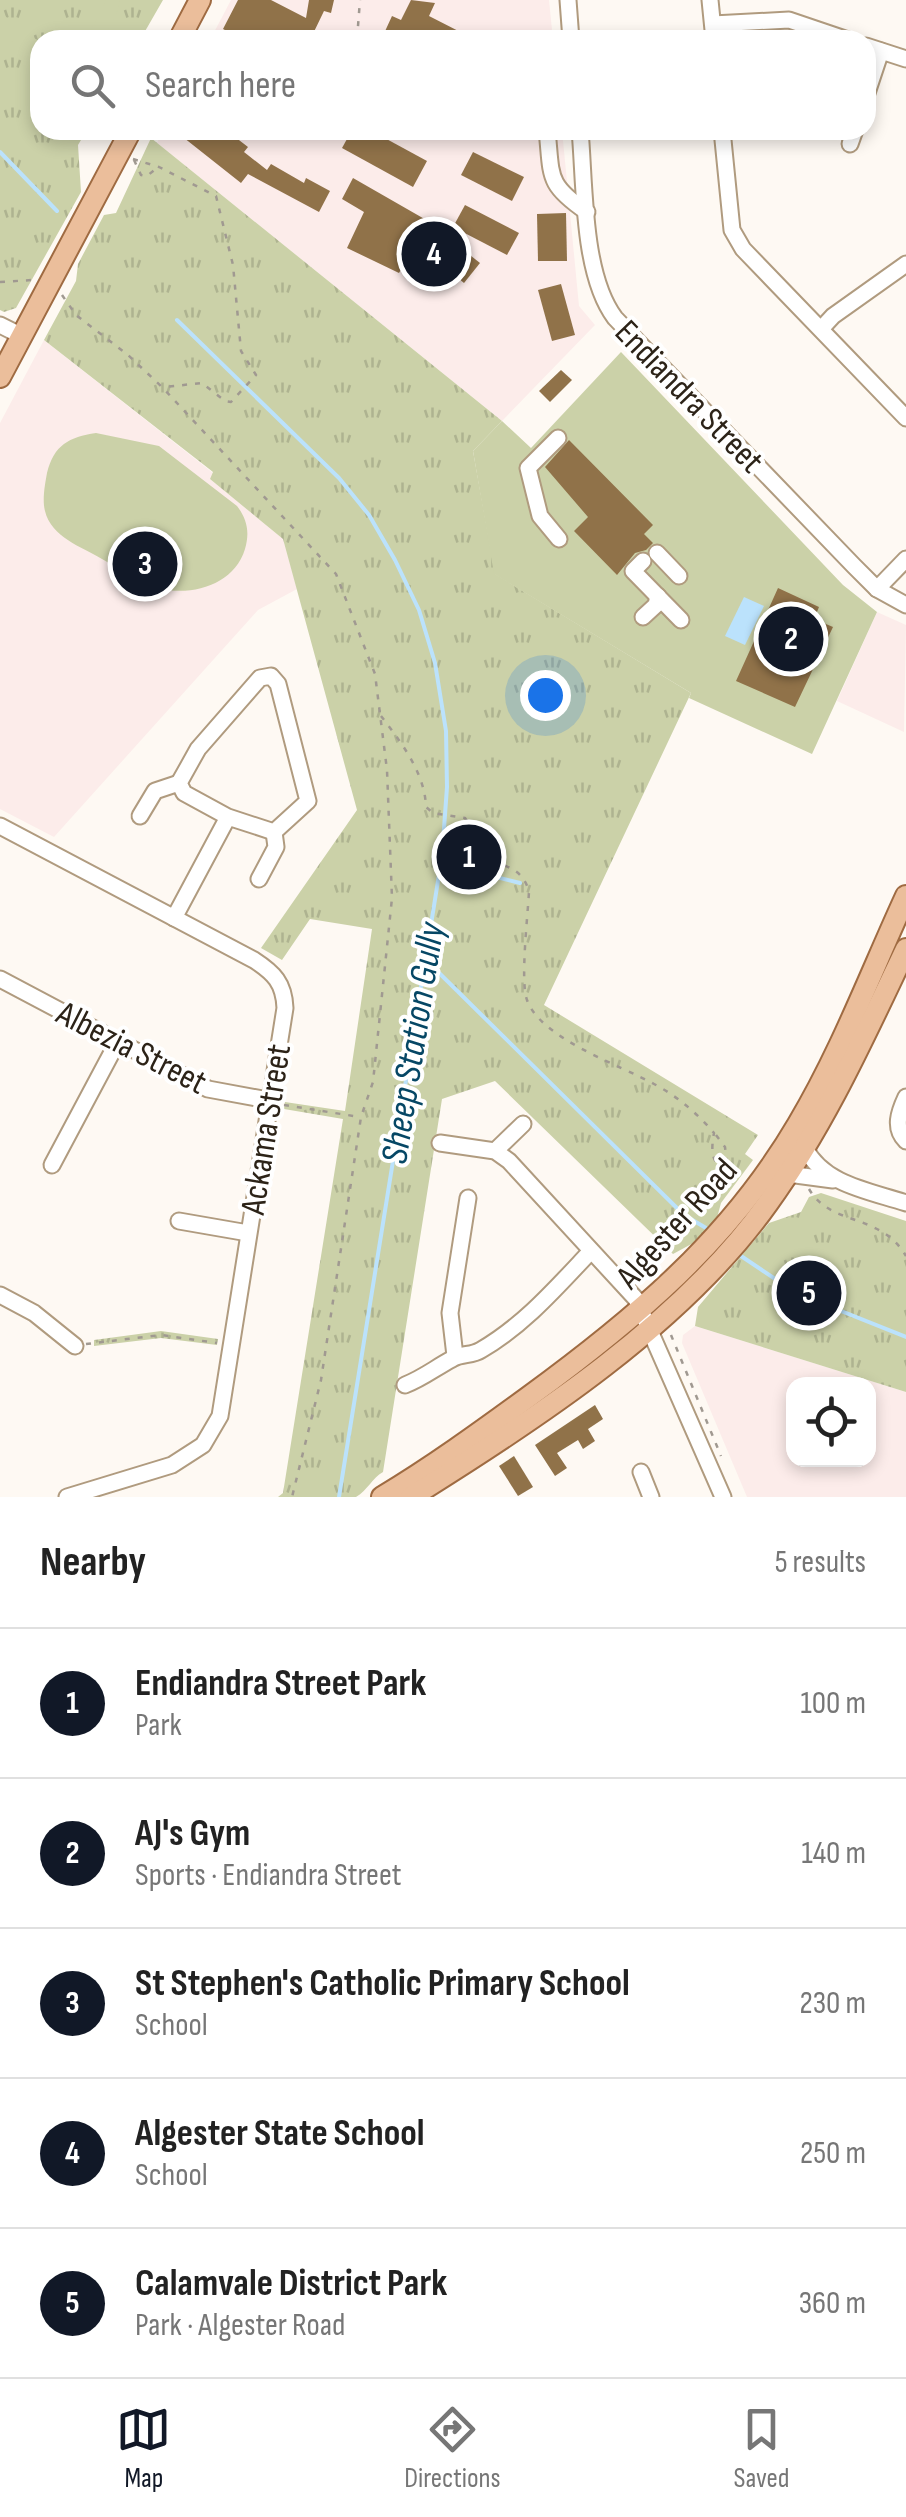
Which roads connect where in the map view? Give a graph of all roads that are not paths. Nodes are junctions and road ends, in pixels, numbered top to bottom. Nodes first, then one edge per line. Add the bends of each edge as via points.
1 (200, 0) edge
2 (568, 0) edge
3 (710, 0) edge
4 (184, 30) edge
5 (570, 30) edge
6 (714, 30) edge
7 (726, 30) edge
8 (818, 30) edge
9 (876, 50) edge
10 (906, 60) edge
11 (126, 140) edge
12 (549, 140) edge
13 (581, 140) edge
14 (723, 140) edge
15 (587, 212) junction
16 (906, 264) edge
17 (0, 324) edge
18 (821, 329) junction
19 (22, 336) junction
20 (0, 378) edge
21 (906, 418) edge
22 (558, 438) dead end
23 (560, 539) dead end
24 (906, 559) edge
25 (678, 576) dead end
26 (877, 589) junction
27 (658, 596) junction
28 (906, 606) edge
29 (643, 617) dead end
30 (681, 620) dead end
31 (178, 784) junction
32 (140, 816) dead end
33 (228, 817) junction
34 (0, 826) edge
35 (274, 832) junction
36 (260, 879) dead end
37 (906, 896) edge
38 (906, 908) edge
39 (174, 918) junction
40 (888, 934) junction
41 (906, 949) edge
42 (0, 978) edge
43 (118, 1041) junction
44 (906, 1097) edge
45 (268, 1100) junction
46 (523, 1124) dead end
47 (906, 1141) edge
48 (440, 1143) dead end
49 (806, 1148) junction
50 (494, 1152) junction
51 (52, 1165) dead end
52 (796, 1181) junction
53 (837, 1181) junction
54 (468, 1198) dead end
55 (906, 1203) edge
56 (179, 1221) dead end
57 (248, 1233) junction
58 (590, 1252) junction
59 (0, 1296) edge
60 (645, 1320) junction
61 (75, 1346) road end
62 (456, 1356) junction
63 (405, 1385) dead end
64 (641, 1472) dead end
65 (397, 1495) edge
66 (67, 1497) edge
67 (650, 1497) edge
68 (722, 1497) edge

1 - 4 main road
2 - 5 street
3 - 6 street
7 - 8 street via 788,20
9 - 10 street
11 - 19 main road
12 - 15 street via 561,194
13 - 15 street, Endiandra Street
14 - 18 street via 732,230 742,249
15 - 26 street, Endiandra Street via 596,283 614,318
16 - 18 street
17 - 19 street
18 - 21 street
19 - 20 main road
22 - 23 street via 528,468 540,516
24 - 26 street
25 - 27 street via 650,557 633,571
26 - 28 street, Endiandra Street
27 - 29 street
27 - 30 street
31 - 32 street via 156,791
31 - 33 street
31 - 35 street via 198,749 260,678 270,676 278,684 309,792 304,807
33 - 35 street
33 - 39 street
34 - 39 street, Ackama Street
35 - 36 street via 276,847
37 - 40 main road, Algester Road
38 - 40 street
39 - 45 street, Ackama Street via 272,971 284,990
40 - 60 main road, Algester Road via 819,1086 775,1161
41 - 49 main road, Algester Road
42 - 43 street, Albezia Street
43 - 45 street, Albezia Street via 208,1090
43 - 51 street
44 - 47 street via 898,1124
45 - 57 street, Ackama Street
46 - 50 street
48 - 50 street
49 - 52 main road, Algester Road
49 - 53 street
50 - 58 street
52 - 53 street
52 - 60 main road, Algester Road via 706,1278
53 - 55 street
54 - 62 street via 450,1313
56 - 57 street
57 - 66 street, Ackama Street via 220,1416 203,1445 172,1465
58 - 60 street via 632,1294
58 - 62 street via 503,1336 475,1354
59 - 61 street
60 - 65 main road, Algester Road via 556,1400
60 - 68 street
62 - 63 street
64 - 67 street

